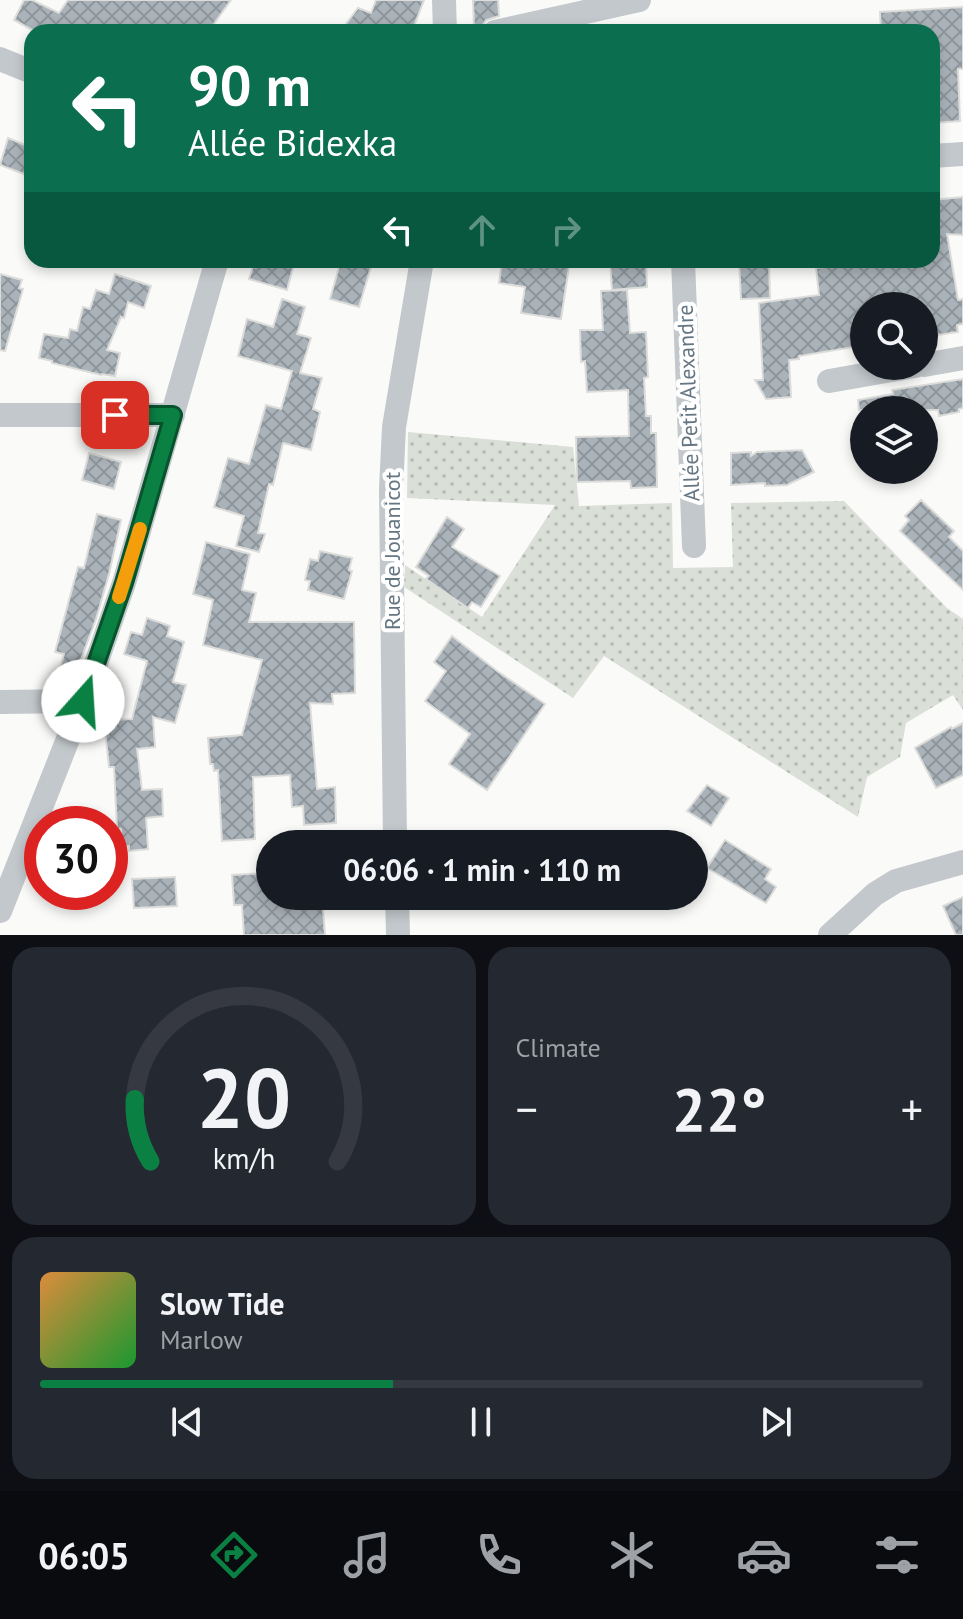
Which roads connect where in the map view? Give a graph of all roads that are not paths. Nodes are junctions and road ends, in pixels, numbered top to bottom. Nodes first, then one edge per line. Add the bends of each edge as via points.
1 (444, 0) edge
2 (639, 0) edge
3 (445, 24) edge
4 (531, 24) edge
5 (0, 59) edge
6 (24, 69) edge
7 (963, 154) edge
8 (940, 155) edge
9 (215, 268) edge
10 (421, 268) edge
11 (683, 268) edge
12 (963, 358) edge
13 (938, 362) edge
14 (850, 377) edge
15 (829, 381) dead end
16 (0, 415) edge
17 (173, 415) junction
18 (694, 546) dead end
19 (83, 701) junction
20 (0, 702) edge
21 (395, 830) edge
22 (963, 862) edge
23 (397, 910) edge
24 (0, 911) edge
25 (398, 935) edge
26 (830, 935) edge

1 - 3 street
2 - 4 street
5 - 6 street
7 - 8 street
9 - 17 street
10 - 21 street, Rue de Jouanicot via 394,427
11 - 18 street, Allée Petit Alexandre
12 - 13 street
14 - 15 street
16 - 17 street
17 - 19 street
19 - 20 street
19 - 24 street
22 - 26 street via 896,881
23 - 25 street

